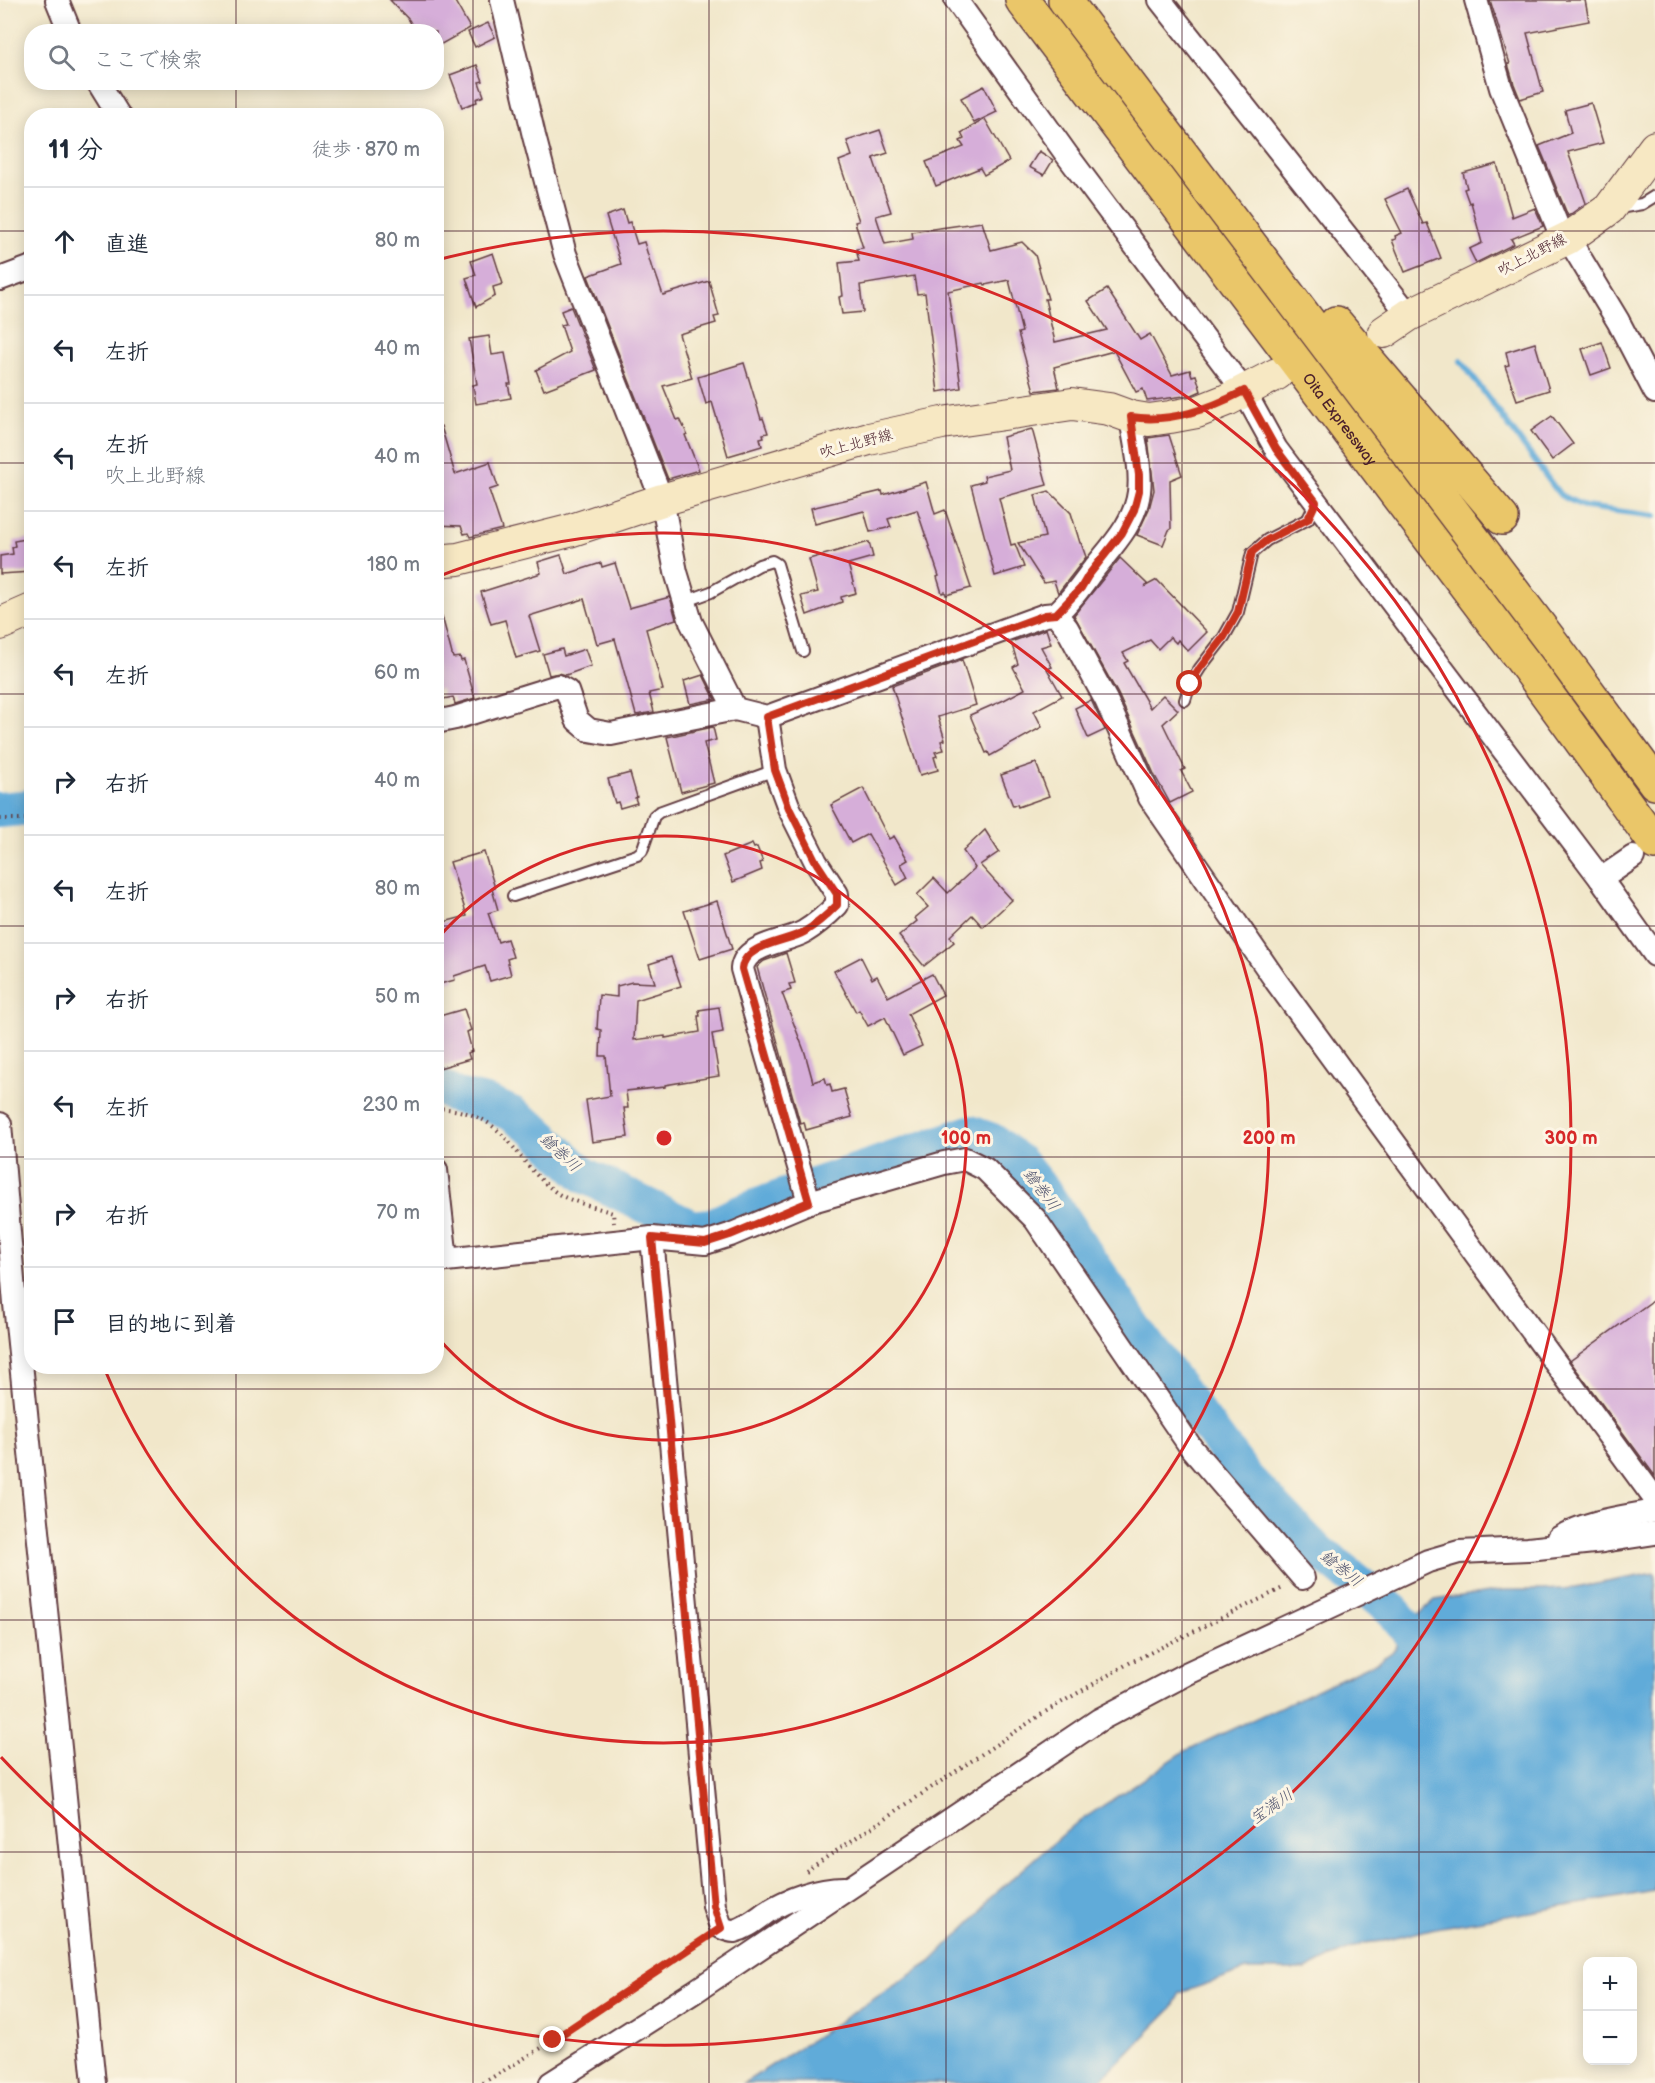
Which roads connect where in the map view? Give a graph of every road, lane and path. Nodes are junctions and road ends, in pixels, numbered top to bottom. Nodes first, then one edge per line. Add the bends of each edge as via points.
1 (57, 0) edge
2 (502, 0) edge
3 (956, 0) edge
4 (1022, 0) edge
5 (1065, 0) edge
6 (1160, 0) edge
7 (1476, 0) edge
8 (67, 24) edge
9 (1114, 65) junction
10 (103, 90) edge
11 (114, 108) edge
12 (1655, 147) edge
13 (1655, 196) edge
14 (1609, 209) junction
15 (1566, 239) junction
16 (24, 270) edge
17 (0, 279) edge
18 (1397, 323) joint
19 (1277, 374) dead end
20 (1244, 391) junction
21 (1655, 392) edge
22 (1131, 417) junction
23 (662, 500) junction
24 (1316, 502) junction
25 (1502, 518) dead end
26 (444, 560) edge
27 (684, 602) junction
28 (24, 614) edge
29 (1056, 614) junction
30 (0, 624) edge
31 (803, 651) dead end
32 (1185, 699) dead end
33 (735, 709) junction
34 (767, 717) junction
35 (444, 720) edge
36 (775, 770) junction
37 (1655, 783) edge
38 (0, 819) edge
39 (24, 819) edge
40 (1644, 850) edge
41 (1602, 879) junction
42 (513, 896) dead end
43 (1655, 955) edge
44 (444, 1108) edge
45 (0, 1124) edge
46 (809, 1202) junction
47 (652, 1238) junction
48 (616, 1242) junction
49 (444, 1260) edge
50 (16, 1303) edge
51 (1655, 1499) edge
52 (1655, 1511) edge
53 (1655, 1533) edge
54 (1544, 1547) junction
55 (1303, 1578) joint
56 (798, 1876) dead end
57 (850, 1888) junction
58 (721, 1928) junction
59 (94, 2083) edge
60 (483, 2083) edge
61 (551, 2083) edge

1 - 8 street
2 - 23 street via 565,254
3 - 20 street
4 - 40 highway, Oita Expressway via 1515,649
5 - 9 highway
6 - 18 street
7 - 15 street via 1501,88
9 - 25 highway
9 - 37 highway
10 - 11 street
12 - 14 main road, 吹上北野線
13 - 14 lane via 1642,204
14 - 15 main road, 吹上北野線
15 - 18 main road, 吹上北野線
15 - 21 street via 1618,321
16 - 17 street
19 - 20 main road, 吹上北野線
20 - 22 main road, 吹上北野線 via 1197,412 1149,420
20 - 24 street via 1276,449
22 - 23 main road, 吹上北野線 via 1109,409 1072,404 942,423 869,439
22 - 29 street via 1139,475 1134,510 1122,533 1081,588
23 - 26 main road, 吹上北野線 via 569,531
23 - 27 street
24 - 32 lane via 1308,519 1252,552 1238,612 1190,684
24 - 41 street
27 - 31 lane via 772,561 777,564
27 - 33 street
28 - 30 main road
29 - 34 street
29 - 51 street via 1106,700 1150,798 1276,981
33 - 34 street
33 - 35 street via 611,734 589,730 577,720 567,691 558,686
34 - 36 street
36 - 42 lane via 658,812 637,855
36 - 46 street via 816,862 837,894 837,905 804,932 750,952 742,961
38 - 39 path
40 - 41 street
41 - 43 street
44 - 48 path via 485,1119 558,1194 613,1214
45 - 50 street
46 - 47 street via 705,1243
46 - 55 street via 965,1159 985,1169 1035,1219 1192,1449
47 - 48 street
47 - 58 street via 714,1906
48 - 49 street
50 - 59 street
52 - 54 street via 1604,1521 1567,1533
53 - 54 street
54 - 57 street via 1459,1552 1428,1561 1188,1673 1099,1720
55 - 56 path via 1131,1662 1045,1712
57 - 58 street via 831,1888 789,1901 732,1931
57 - 61 street
58 - 60 path

